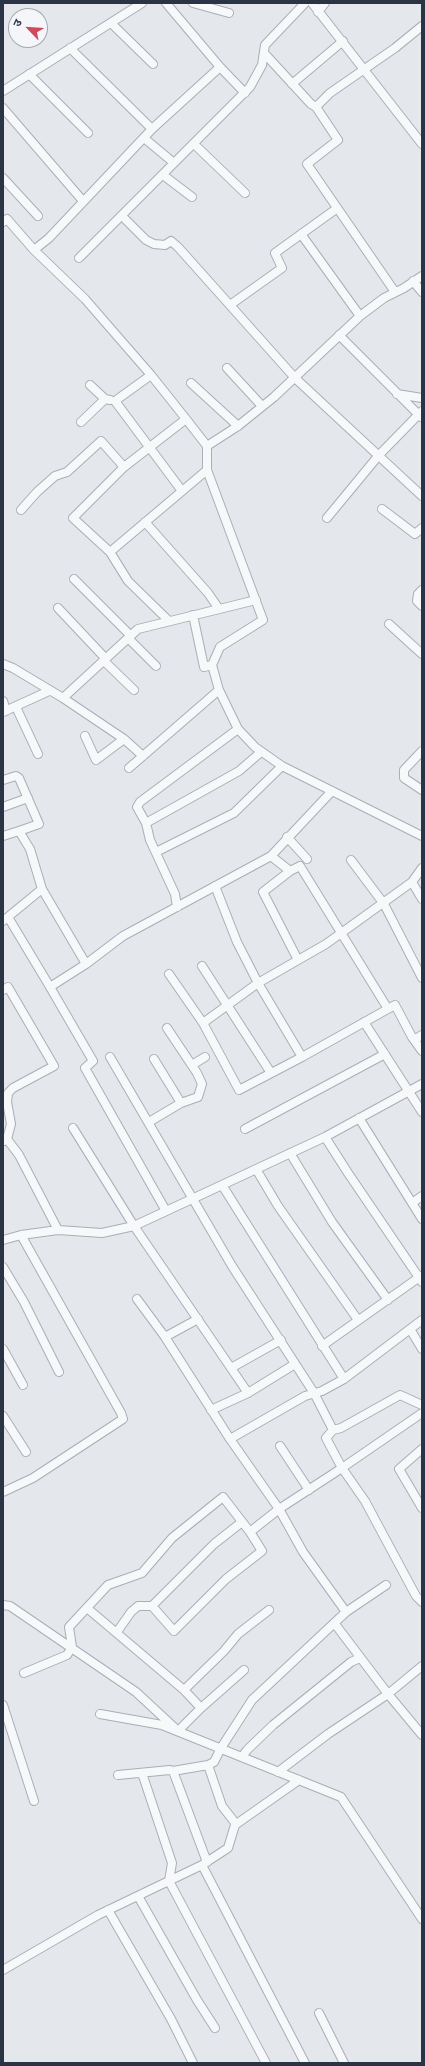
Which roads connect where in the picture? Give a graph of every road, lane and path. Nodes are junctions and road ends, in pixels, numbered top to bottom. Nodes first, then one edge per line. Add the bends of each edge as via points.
1 (166, 3) edge
2 (193, 3) edge
3 (305, 3) edge
4 (312, 3) edge
5 (325, 3) edge
6 (140, 4) edge
7 (318, 12) junction
8 (229, 14) dead end
9 (111, 23) junction
10 (422, 26) edge
11 (344, 41) junction
12 (70, 48) junction
13 (264, 53) junction
14 (153, 64) dead end
15 (220, 66) junction
16 (365, 68) junction
17 (29, 74) junction
18 (292, 84) junction
19 (3, 90) edge
20 (244, 93) junction
21 (316, 107) junction
22 (3, 108) edge
23 (152, 129) junction
24 (88, 133) dead end
25 (144, 138) junction
26 (194, 144) junction
27 (422, 144) edge
28 (174, 164) junction
29 (163, 175) junction
30 (3, 178) edge
31 (245, 193) dead end
32 (192, 197) dead end
33 (83, 201) junction
34 (336, 209) junction
35 (38, 216) dead end
36 (122, 216) junction
37 (4, 219) edge
38 (301, 234) junction
39 (34, 250) junction
40 (79, 258) dead end
41 (422, 276) edge
42 (413, 281) junction
43 (395, 292) junction
44 (422, 292) edge
45 (230, 305) junction
46 (360, 316) junction
47 (340, 335) junction
48 (226, 368) dead end
49 (151, 375) junction
50 (295, 378) junction
51 (191, 383) dead end
52 (90, 385) dead end
53 (397, 394) junction
54 (105, 398) junction
55 (422, 398) edge
56 (115, 401) junction
57 (262, 406) junction
58 (421, 414) edge
59 (186, 419) junction
60 (81, 422) dead end
61 (238, 426) junction
62 (207, 446) junction
63 (150, 447) junction
64 (379, 455) junction
65 (124, 467) junction
66 (207, 470) junction
67 (182, 491) junction
68 (422, 496) edge
69 (382, 508) dead end
70 (21, 510) dead end
71 (327, 518) dead end
72 (145, 522) junction
73 (422, 528) edge
74 (110, 552) junction
75 (74, 579) dead end
76 (422, 590) edge
77 (256, 600) junction
78 (422, 606) edge
79 (58, 608) dead end
80 (219, 609) junction
81 (193, 615) junction
82 (169, 621) junction
83 (388, 624) dead end
84 (130, 637) junction
85 (422, 654) edge
86 (105, 660) junction
87 (3, 664) edge
88 (212, 665) junction
89 (156, 666) dead end
90 (134, 690) dead end
91 (219, 690) junction
92 (49, 691) junction
93 (63, 698) junction
94 (3, 701) edge
95 (16, 707) junction
96 (5, 712) edge
97 (238, 729) junction
98 (85, 736) dead end
99 (124, 739) junction
100 (422, 751) edge
101 (261, 752) junction
102 (38, 754) dead end
103 (143, 756) junction
104 (282, 766) junction
105 (129, 768) dead end
106 (3, 780) edge
107 (422, 790) edge
108 (332, 791) junction
109 (28, 798) junction
110 (3, 807) edge
111 (146, 823) junction
112 (19, 831) junction
113 (3, 836) edge
114 (422, 836) edge
115 (287, 837) junction
116 (156, 852) junction
117 (271, 856) junction
118 (307, 859) dead end
119 (351, 860) dead end
120 (422, 868) edge
121 (290, 871) junction
122 (412, 882) junction
123 (215, 886) junction
124 (42, 889) junction
125 (422, 899) edge
126 (384, 904) junction
127 (177, 907) junction
128 (6, 919) edge
129 (341, 933) junction
130 (298, 960) junction
131 (86, 964) junction
132 (202, 966) dead end
133 (169, 974) dead end
134 (422, 978) edge
135 (258, 983) junction
136 (50, 987) junction
137 (3, 990) edge
138 (228, 1005) junction
139 (388, 1009) junction
140 (364, 1022) junction
141 (203, 1023) junction
142 (167, 1028) dead end
143 (422, 1035) edge
144 (414, 1040) junction
145 (422, 1051) edge
146 (385, 1054) junction
147 (110, 1057) dead end
148 (204, 1057) dead end
149 (302, 1057) junction
150 (154, 1059) dead end
151 (192, 1065) junction
152 (270, 1073) junction
153 (422, 1084) edge
154 (408, 1091) junction
155 (181, 1103) junction
156 (422, 1112) edge
157 (359, 1118) junction
158 (149, 1122) junction
159 (73, 1128) dead end
160 (245, 1130) dead end
161 (325, 1137) junction
162 (5, 1140) edge
163 (290, 1153) junction
164 (256, 1169) junction
165 (222, 1185) junction
166 (422, 1196) edge
167 (193, 1199) junction
168 (412, 1203) junction
169 (166, 1212) junction
170 (422, 1219) edge
171 (134, 1226) junction
172 (58, 1230) junction
173 (21, 1234) junction
174 (3, 1240) edge
175 (3, 1268) edge
176 (421, 1279) edge
177 (137, 1299) dead end
178 (388, 1300) junction
179 (198, 1319) junction
180 (358, 1320) junction
181 (422, 1320) edge
182 (410, 1329) junction
183 (165, 1337) junction
184 (281, 1340) junction
185 (322, 1346) junction
186 (3, 1349) edge
187 (422, 1349) edge
188 (296, 1364) junction
189 (231, 1368) junction
190 (59, 1372) dead end
191 (344, 1379) junction
192 (24, 1385) dead end
193 (248, 1393) junction
194 (314, 1393) junction
195 (422, 1405) edge
196 (211, 1410) junction
197 (422, 1413) edge
198 (3, 1416) edge
199 (333, 1430) junction
200 (230, 1439) junction
201 (280, 1446) dead end
202 (422, 1449) edge
203 (26, 1452) dead end
204 (342, 1468) junction
205 (309, 1490) junction
206 (3, 1492) edge
207 (422, 1508) edge
208 (279, 1509) junction
209 (242, 1522) junction
210 (250, 1532) junction
211 (386, 1585) dead end
212 (420, 1597) edge
213 (3, 1605) edge
214 (152, 1606) junction
215 (87, 1608) junction
216 (269, 1610) dead end
217 (346, 1612) junction
218 (335, 1624) junction
219 (117, 1632) junction
220 (72, 1647) junction
221 (360, 1658) junction
222 (422, 1666) edge
223 (244, 1670) dead end
224 (24, 1673) dead end
225 (184, 1690) junction
226 (388, 1694) junction
227 (3, 1705) edge
228 (201, 1708) junction
229 (100, 1714) dead end
230 (178, 1731) junction
231 (422, 1735) edge
232 (221, 1748) junction
233 (242, 1757) junction
234 (208, 1765) junction
235 (173, 1771) junction
236 (278, 1772) junction
237 (142, 1773) junction
238 (118, 1775) dead end
239 (299, 1780) junction
240 (34, 1801) dead end
241 (235, 1825) junction
242 (204, 1863) junction
243 (169, 1881) junction
244 (138, 1896) junction
245 (108, 1910) junction
246 (422, 1919) edge
247 (3, 1970) edge
248 (320, 2013) dead end
249 (215, 2028) dead end
250 (193, 2063) edge
251 (266, 2063) edge
252 (305, 2063) edge
253 (344, 2063) edge

1 - 15 street
2 - 8 street
3 - 13 street via 265,44
4 - 7 street
5 - 7 street
6 - 9 street
7 - 11 street
9 - 12 street
9 - 14 street
10 - 16 street
11 - 16 street
11 - 18 street
12 - 17 street
12 - 23 street
13 - 18 street
13 - 20 street via 262,65
15 - 20 street
15 - 23 street
16 - 21 street via 330,93
16 - 27 street
17 - 19 street
17 - 24 street
18 - 21 street
20 - 26 street
21 - 34 street via 338,140 307,164
22 - 33 street
23 - 25 street
25 - 28 street
25 - 33 street
26 - 28 street
26 - 31 street
28 - 29 street
29 - 32 street
29 - 36 street
30 - 35 street
33 - 39 street via 49,238
34 - 38 street
34 - 43 street
36 - 40 street
36 - 45 street via 146,240 165,245 171,241
37 - 39 street
38 - 45 street via 274,253 282,268
38 - 46 street
39 - 49 street via 85,299
41 - 42 street
42 - 43 street
42 - 44 street
43 - 46 street
45 - 50 street
46 - 47 street
47 - 50 street
47 - 53 street
48 - 57 street
49 - 56 street
49 - 59 street
50 - 57 street
50 - 64 street
51 - 61 street
52 - 54 street
53 - 55 street
53 - 58 street
54 - 56 street
54 - 60 street
56 - 63 street
57 - 61 street
58 - 64 street
59 - 62 street
59 - 63 street
61 - 62 street
62 - 66 street
63 - 65 street
63 - 67 street
64 - 68 street
64 - 71 street
65 - 70 street via 101,441 67,472 55,476
65 - 74 street via 73,518
66 - 67 street
66 - 77 street
67 - 72 street
69 - 73 street via 415,534
72 - 74 street
72 - 80 street
74 - 82 street via 128,581
75 - 84 street
76 - 78 street via 417,601
77 - 80 street
77 - 88 street via 263,620 220,647
79 - 86 street
80 - 81 street
81 - 82 street
81 - 88 street via 204,667
82 - 84 street via 138,629
83 - 85 street
84 - 86 street
84 - 89 street
86 - 90 street
86 - 93 street
87 - 92 street
88 - 91 street
91 - 97 street
91 - 103 street
92 - 93 street
92 - 95 street
93 - 99 street
94 - 96 street
95 - 96 street
95 - 102 street
97 - 101 street
97 - 111 street via 140,802 137,807
98 - 99 street via 96,760
99 - 103 street
100 - 107 street via 404,770 404,778
101 - 104 street
101 - 111 street via 239,770
103 - 105 street
104 - 108 street
104 - 116 street via 234,813
106 - 109 street via 18,776
108 - 114 street
108 - 115 street
109 - 110 street
109 - 112 street via 39,824
111 - 116 street
112 - 113 street
112 - 124 street via 30,848
115 - 117 street
115 - 118 street
116 - 127 street via 175,894
117 - 121 street
117 - 123 street
119 - 126 street
120 - 122 street
121 - 129 street via 300,866
121 - 130 street via 263,892
122 - 125 street
122 - 126 street
123 - 127 street
123 - 135 street via 237,942
124 - 128 street
124 - 131 street
126 - 129 street
126 - 134 street
127 - 131 street via 124,936
128 - 136 street
129 - 130 street
129 - 139 street
130 - 135 street
131 - 136 street
132 - 138 street
133 - 141 street
135 - 138 street
135 - 149 street
136 - 169 street via 93,1061 85,1068
137 - 162 street via 8,987 54,1066 8,1093 11,1124
138 - 141 street
138 - 152 street
139 - 140 street
139 - 144 street via 395,1005
140 - 146 street
140 - 149 street
141 - 152 street via 239,1090
142 - 151 street
143 - 144 street
144 - 145 street
146 - 154 street
146 - 160 street
147 - 158 street
148 - 151 street
149 - 152 street
150 - 155 street
151 - 155 street via 202,1084 198,1097
153 - 154 street
154 - 156 street
154 - 157 street
155 - 158 street
157 - 161 street
157 - 168 street
158 - 167 street
159 - 171 street
161 - 163 street
161 - 176 street
162 - 172 street via 19,1155
163 - 164 street
163 - 178 street via 332,1222
164 - 165 street
164 - 180 street via 278,1206
165 - 167 street
165 - 185 street
166 - 168 street
167 - 169 street
167 - 184 street via 232,1266
168 - 170 street
169 - 171 street
171 - 172 street via 102,1233
171 - 179 street
172 - 173 street
173 - 174 street
173 - 206 street via 123,1419 33,1478
175 - 190 street via 24,1302
176 - 178 street
177 - 183 street
178 - 180 street
179 - 183 street
179 - 189 street
180 - 185 street
181 - 182 street
182 - 187 street
182 - 191 street
183 - 196 street
184 - 188 street
184 - 189 street
185 - 191 street
186 - 192 street
188 - 193 street
188 - 194 street
189 - 193 street
191 - 194 street
193 - 196 street
194 - 199 street
194 - 200 street
195 - 199 street via 400,1394
196 - 200 street
197 - 204 street
198 - 203 street
199 - 204 street via 326,1438
200 - 208 street
201 - 205 street
202 - 207 street via 399,1469
204 - 205 street
204 - 212 street via 366,1501
205 - 208 street
208 - 210 street
208 - 217 street via 303,1552
209 - 210 street
209 - 214 street via 214,1544
209 - 215 street via 223,1497 172,1538 142,1573 108,1585
210 - 214 street via 262,1551 226,1579 174,1631
211 - 217 street
213 - 220 street via 10,1606
214 - 219 street via 138,1606
215 - 219 street
215 - 220 street via 68,1627
216 - 225 street via 238,1634
217 - 218 street
218 - 221 street
218 - 232 street via 252,1700
219 - 225 street
220 - 224 street via 67,1655
220 - 230 street via 136,1692
221 - 226 street
221 - 233 street via 350,1662 273,1725
222 - 226 street
223 - 228 street
225 - 228 street
226 - 231 street
226 - 236 street via 328,1734
227 - 240 street
228 - 230 street
229 - 230 street via 162,1725
230 - 232 street
232 - 233 street
232 - 234 street via 214,1762
233 - 236 street
234 - 235 street
234 - 241 street via 222,1806
235 - 237 street
235 - 242 street
236 - 239 street
237 - 238 street
237 - 243 street via 172,1863
239 - 241 street
239 - 246 street via 341,1797
241 - 242 street via 228,1848
242 - 243 street
242 - 252 street
243 - 244 street
243 - 251 street
244 - 245 street
244 - 249 street
245 - 247 street
245 - 250 street via 171,2019
248 - 253 street

